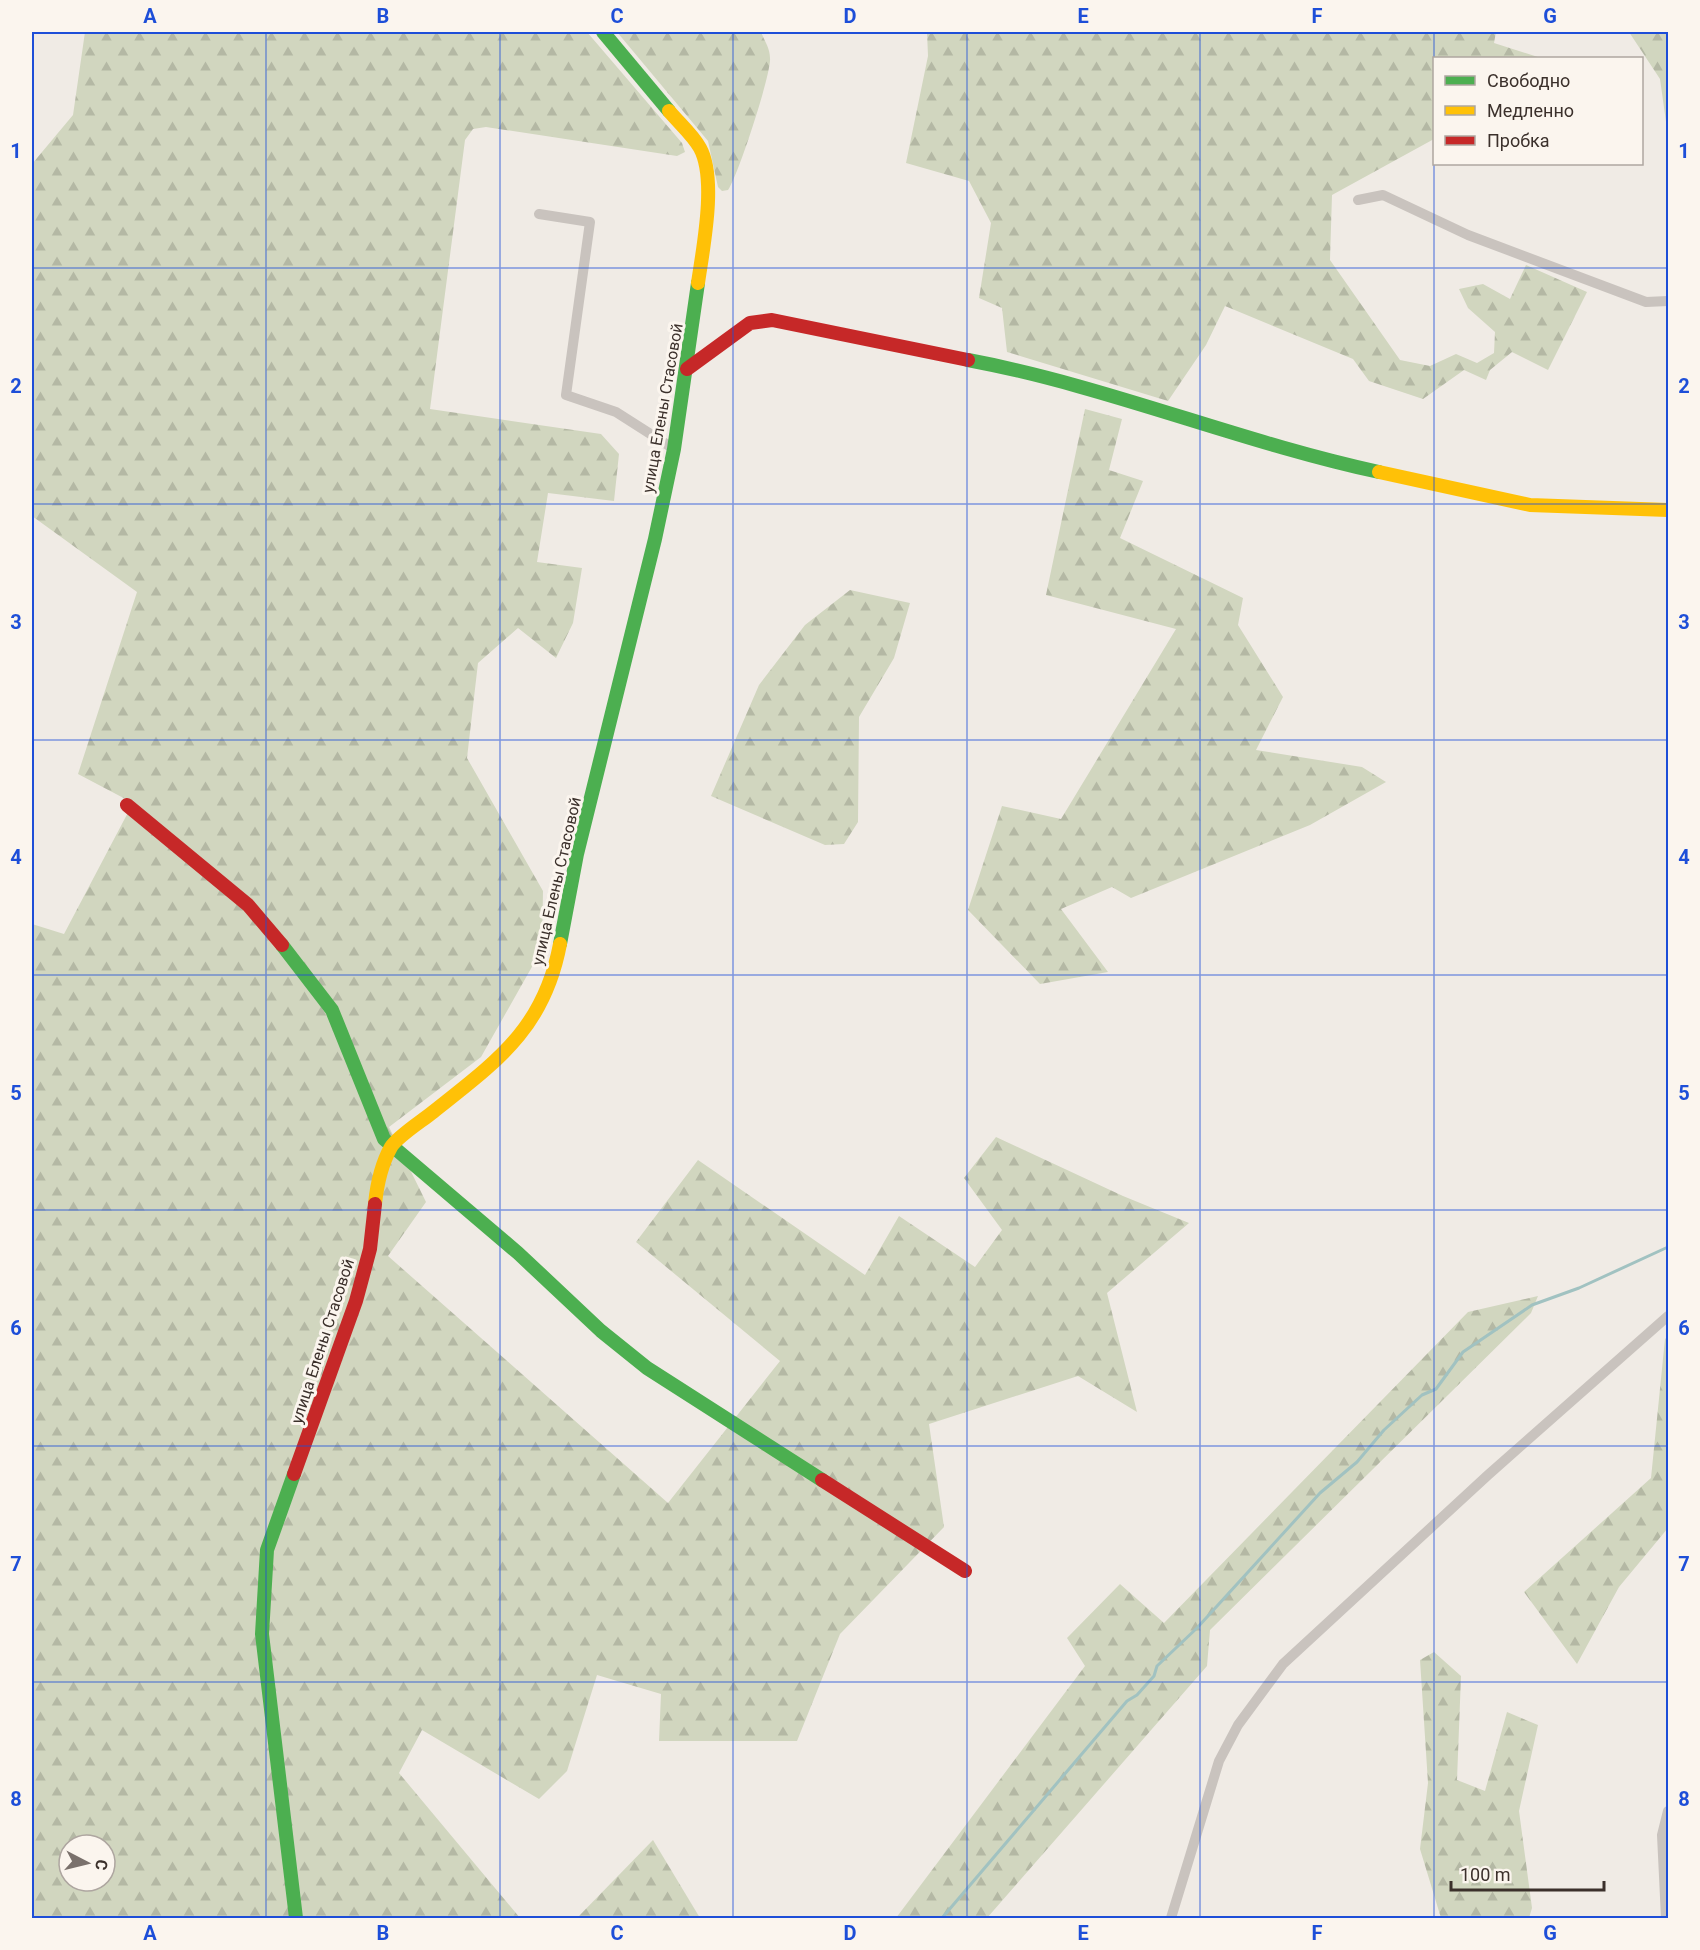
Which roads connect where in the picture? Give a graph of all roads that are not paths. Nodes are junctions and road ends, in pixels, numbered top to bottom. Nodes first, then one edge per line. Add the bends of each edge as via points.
1 (603, 32) edge
2 (1358, 200) dead end
3 (539, 214) dead end
4 (1668, 302) edge
5 (687, 369) junction
6 (674, 449) junction
7 (1668, 510) edge
8 (127, 805) dead end
9 (392, 1145) junction
10 (1668, 1316) edge
11 (965, 1571) dead end
12 (1668, 1811) edge
13 (296, 1918) edge
14 (1172, 1918) edge
15 (1666, 1918) edge

1 - 5 street, улица Елены Стасовой via 700,148 707,176 708,205
2 - 4 street via 1383,195 1468,235 1646,302
3 - 6 street via 590,222 566,395 616,412
5 - 6 street, улица Елены Стасовой
5 - 7 street via 750,322 772,320 1021,370 1334,462 1530,505
6 - 9 street, улица Елены Стасовой via 578,854 556,964 541,1004 515,1042 490,1066
8 - 9 street via 248,905 301,968 332,1010 384,1139
9 - 11 street via 646,1368
9 - 13 street, улица Елены Стасовой via 377,1180 370,1249 356,1301 267,1550 262,1634
10 - 14 street via 1283,1664 1238,1725 1219,1761
12 - 15 street via 1662,1835

